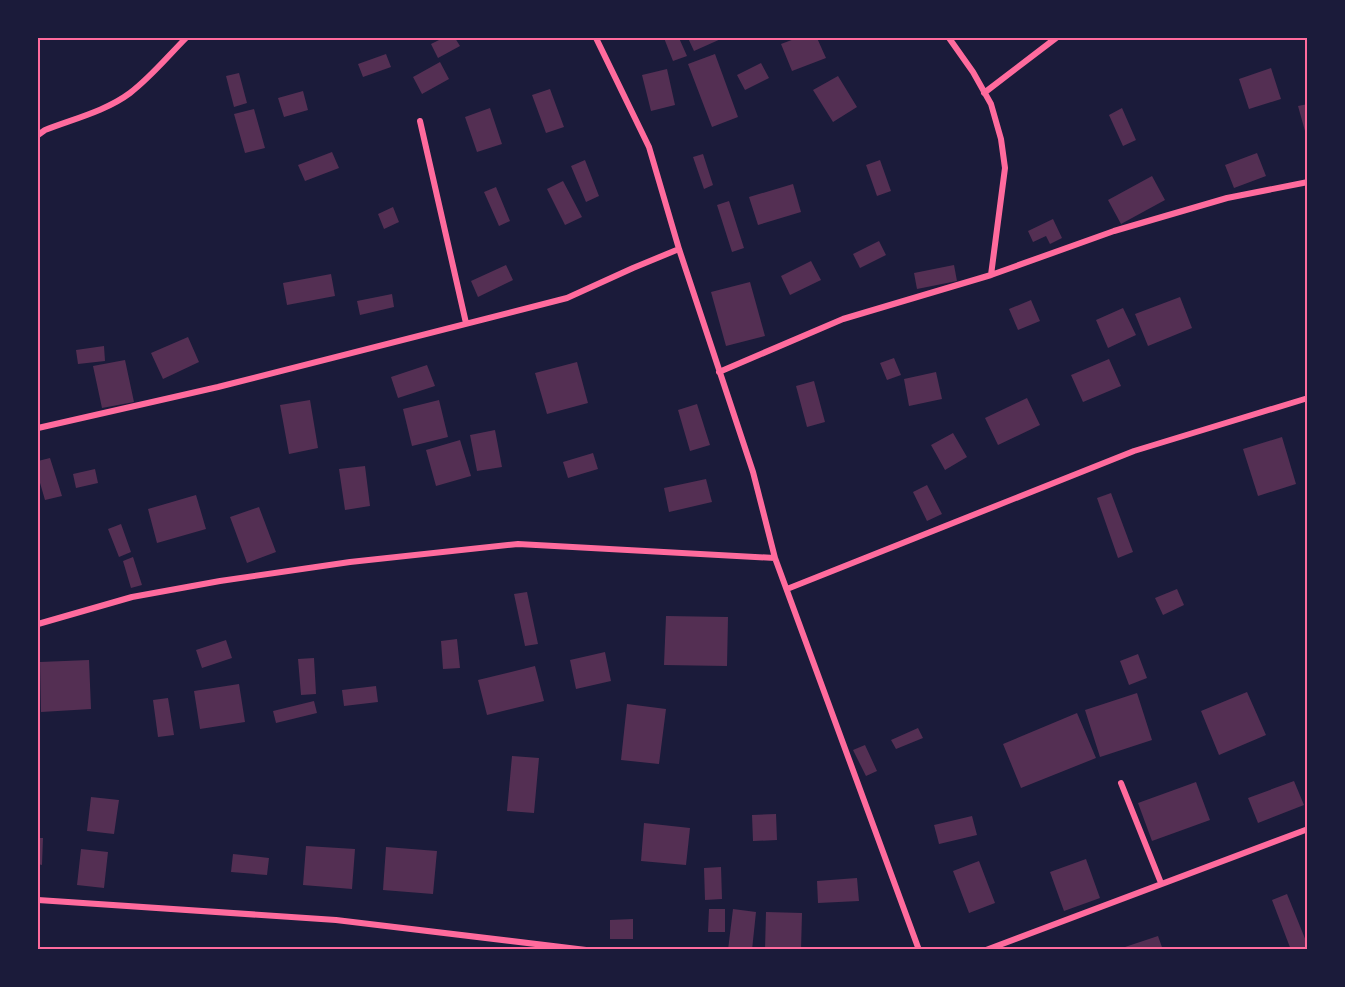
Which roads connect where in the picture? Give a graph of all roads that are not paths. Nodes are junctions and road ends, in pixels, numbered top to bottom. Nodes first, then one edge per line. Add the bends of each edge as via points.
1 (186, 38) edge
2 (596, 38) edge
3 (949, 38) edge
4 (1056, 38) edge
5 (984, 93) junction
6 (420, 121) dead end
7 (38, 135) edge
8 (1308, 182) edge
9 (679, 249) junction
10 (991, 275) junction
11 (466, 323) junction
12 (719, 372) junction
13 (1308, 398) edge
14 (38, 428) edge
15 (775, 558) junction
16 (787, 589) junction
17 (38, 624) edge
18 (1121, 783) dead end
19 (1308, 829) edge
20 (1161, 883) junction
21 (38, 900) edge
22 (585, 950) edge
23 (919, 950) edge
24 (986, 950) edge

1 - 7 street via 128,94
2 - 9 street via 649,147
3 - 5 street
4 - 5 street
5 - 10 street via 1001,139 1005,168
6 - 11 street
8 - 10 street via 1227,198 1114,231
9 - 11 street via 567,298
9 - 12 street
10 - 12 street via 843,319
11 - 14 street via 218,387
12 - 15 street via 753,472
13 - 16 street via 1134,451
15 - 16 street
15 - 17 street via 518,544 220,581 132,597
16 - 23 street
18 - 20 street
19 - 20 street
20 - 24 street
21 - 22 street via 336,920

